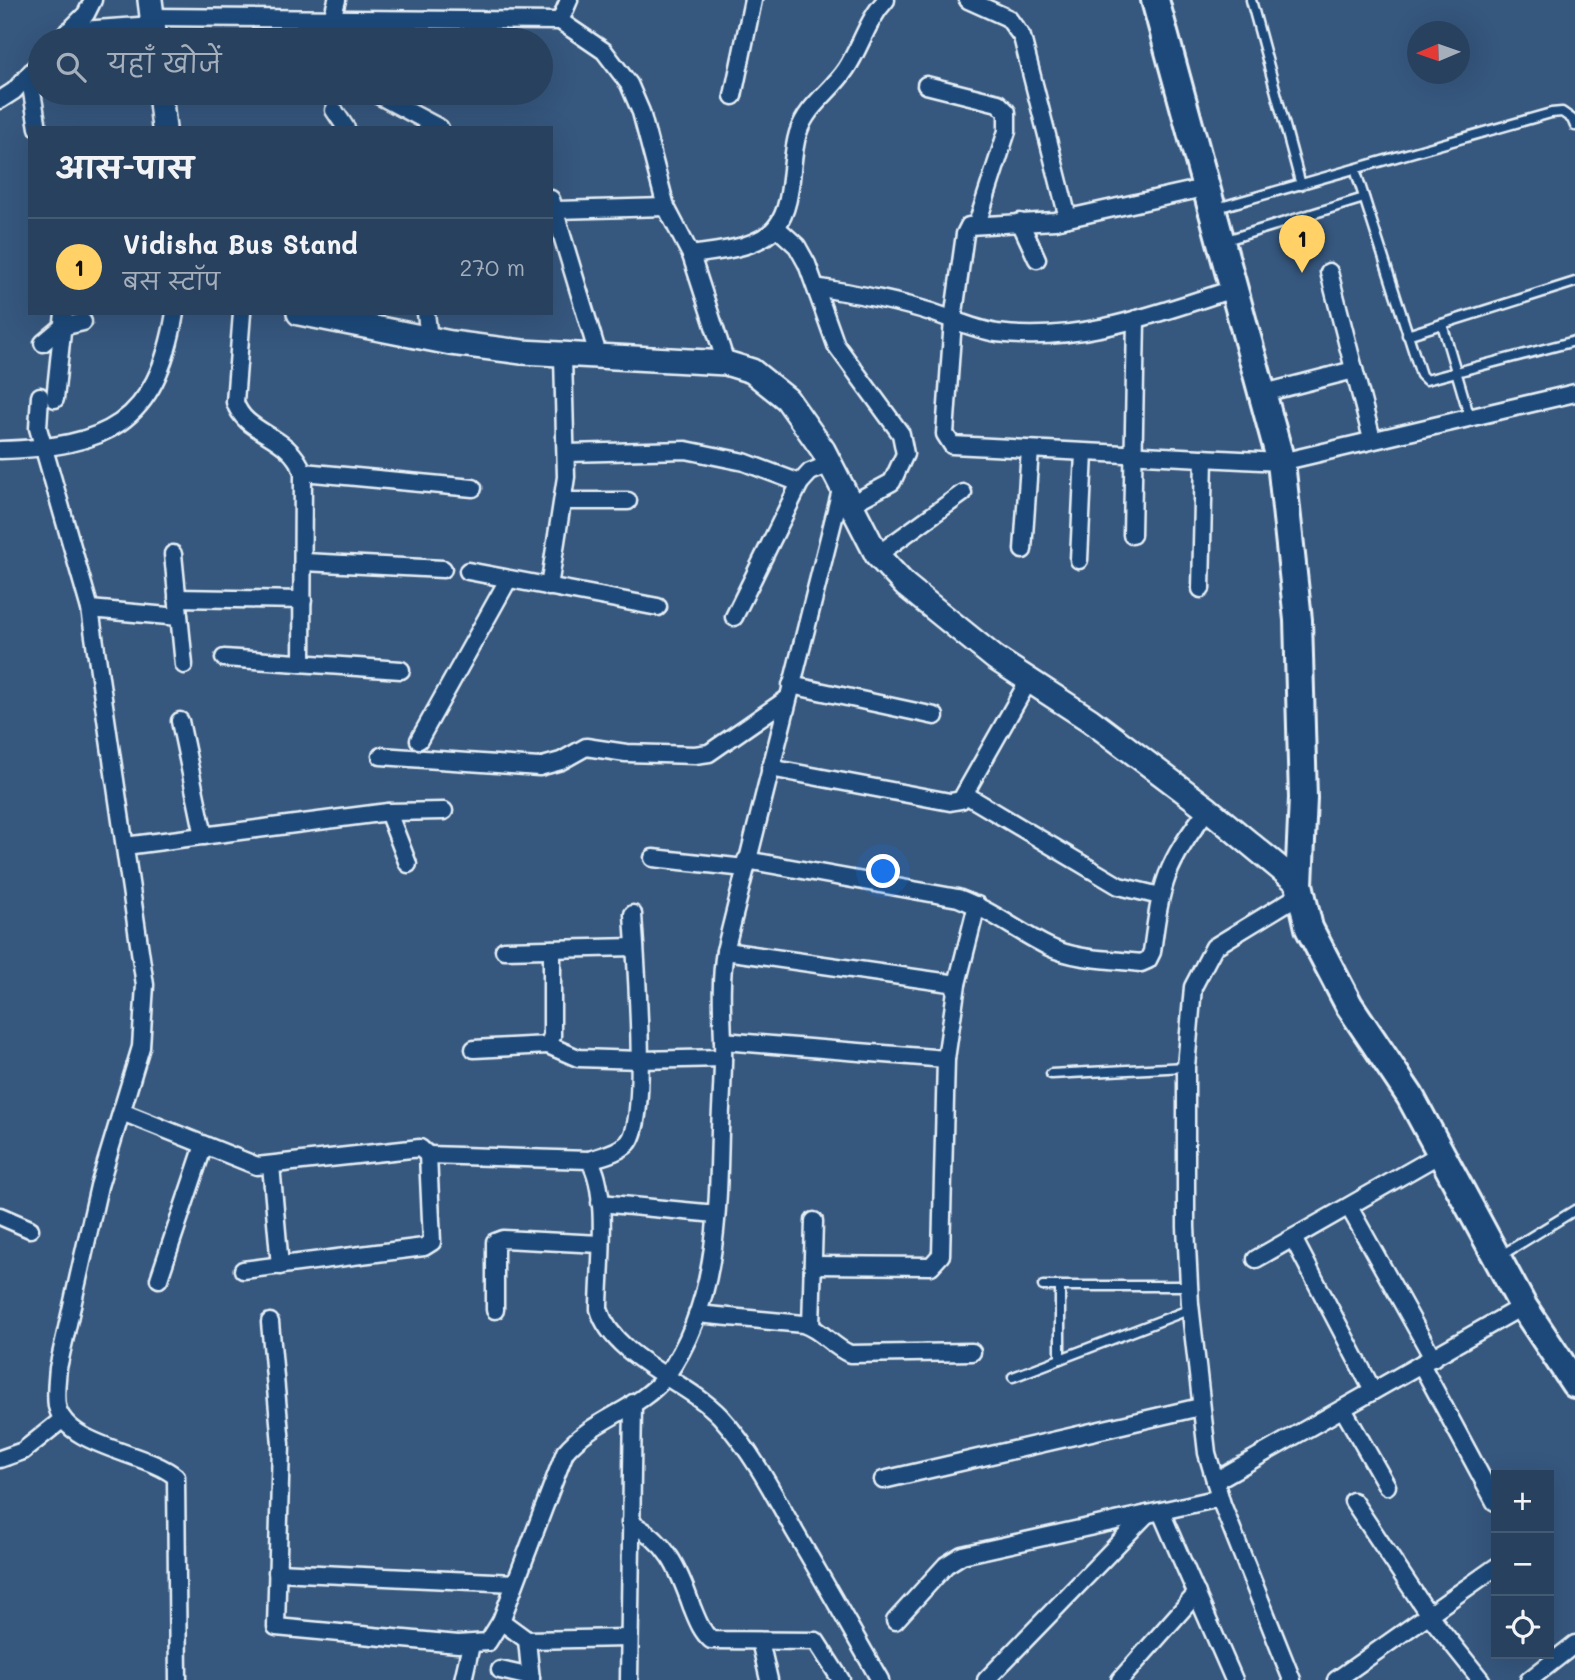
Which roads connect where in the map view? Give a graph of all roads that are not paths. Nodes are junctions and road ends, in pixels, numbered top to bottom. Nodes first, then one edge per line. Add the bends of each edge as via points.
1 (93, 0) edge
2 (337, 0) edge
3 (569, 0) edge
4 (753, 0) edge
5 (886, 0) edge
6 (968, 0) edge
7 (1155, 0) edge
8 (1251, 0) edge
9 (332, 19) junction
10 (153, 21) edge
11 (560, 21) junction
12 (72, 28) edge
13 (111, 28) edge
14 (334, 28) edge
15 (28, 74) edge
16 (926, 85) dead end
17 (733, 96) dead end
18 (0, 100) edge
19 (37, 105) edge
20 (161, 105) edge
21 (395, 105) edge
22 (334, 110) dead end
23 (432, 125) edge
24 (38, 126) edge
25 (164, 126) edge
26 (345, 126) edge
27 (1575, 126) edge
28 (1355, 169) junction
29 (1301, 184) junction
30 (1211, 198) junction
31 (1364, 198) junction
32 (554, 204) edge
33 (666, 207) junction
34 (1069, 218) junction
35 (1020, 222) junction
36 (977, 225) junction
37 (776, 227) junction
38 (1223, 242) junction
39 (691, 256) junction
40 (1037, 259) dead end
41 (1329, 272) dead end
42 (1575, 282) edge
43 (816, 287) junction
44 (1236, 288) junction
45 (175, 315) edge
46 (242, 315) edge
47 (318, 315) edge
48 (426, 315) edge
49 (1136, 319) junction
50 (63, 320) edge
51 (953, 320) junction
52 (377, 321) edge
53 (83, 322) dead end
54 (1442, 324) junction
55 (1407, 335) junction
56 (429, 339) junction
57 (1575, 341) edge
58 (43, 343) dead end
59 (563, 356) junction
60 (599, 358) junction
61 (726, 363) junction
62 (1354, 370) junction
63 (1457, 374) junction
64 (1264, 393) junction
65 (1575, 393) edge
66 (1469, 415) junction
67 (1372, 439) junction
68 (54, 448) junction
69 (0, 450) edge
70 (1030, 450) junction
71 (567, 453) junction
72 (1084, 453) junction
73 (1135, 455) junction
74 (1205, 458) junction
75 (1281, 462) junction
76 (830, 464) junction
77 (303, 472) junction
78 (800, 483) junction
79 (473, 488) dead end
80 (963, 493) dead end
81 (846, 495) junction
82 (564, 501) junction
83 (628, 501) dead end
84 (1132, 535) dead end
85 (1023, 550) dead end
86 (173, 554) dead end
87 (877, 555) junction
88 (1079, 560) dead end
89 (304, 562) junction
90 (443, 569) dead end
91 (468, 571) dead end
92 (508, 580) junction
93 (549, 587) junction
94 (1201, 589) dead end
95 (177, 598) junction
96 (303, 600) junction
97 (658, 607) dead end
98 (90, 609) junction
99 (179, 617) junction
100 (734, 617) dead end
101 (224, 658) dead end
102 (302, 663) junction
103 (184, 665) dead end
104 (401, 670) dead end
105 (1029, 680) junction
106 (789, 692) junction
107 (934, 716) dead end
108 (180, 721) dead end
109 (419, 740) dead end
110 (381, 756) dead end
111 (770, 768) junction
112 (966, 795) junction
113 (1208, 809) junction
114 (444, 811) dead end
115 (388, 812) junction
116 (204, 836) junction
117 (125, 846) junction
118 (653, 858) dead end
119 (408, 864) dead end
120 (746, 864) junction
121 (1300, 889) junction
122 (1160, 896) junction
123 (977, 905) junction
124 (633, 914) dead end
125 (635, 947) junction
126 (552, 949) junction
127 (504, 950) dead end
128 (725, 951) junction
129 (957, 984) junction
130 (548, 1045) junction
131 (474, 1049) dead end
132 (723, 1049) junction
133 (946, 1059) junction
134 (641, 1060) junction
135 (1186, 1067) junction
136 (1051, 1074) dead end
137 (122, 1112) junction
138 (204, 1145) junction
139 (1440, 1154) junction
140 (428, 1155) junction
141 (589, 1160) junction
142 (271, 1165) junction
143 (600, 1203) junction
144 (1349, 1207) junction
145 (1575, 1210) edge
146 (716, 1214) junction
147 (0, 1216) edge
148 (814, 1221) dead end
149 (30, 1229) dead end
150 (1293, 1238) junction
151 (600, 1244) junction
152 (1497, 1258) junction
153 (1255, 1259) dead end
154 (813, 1265) junction
155 (280, 1266) junction
156 (243, 1270) dead end
157 (159, 1279) dead end
158 (1042, 1286) dead end
159 (1060, 1286) junction
160 (1189, 1286) junction
161 (1523, 1306) junction
162 (1191, 1309) junction
163 (495, 1310) dead end
164 (697, 1314) junction
165 (271, 1322) dead end
166 (811, 1327) junction
167 (972, 1352) dead end
168 (1060, 1359) junction
169 (1427, 1361) junction
170 (664, 1377) junction
171 (1013, 1377) dead end
172 (1575, 1384) edge
173 (1373, 1391) junction
174 (633, 1403) junction
175 (1200, 1407) junction
176 (1343, 1409) junction
177 (63, 1419) junction
178 (0, 1459) edge
179 (883, 1480) dead end
180 (1215, 1481) junction
181 (1387, 1486) dead end
182 (1491, 1494) edge
183 (1220, 1498) junction
184 (1353, 1501) dead end
185 (1154, 1513) junction
186 (630, 1523) junction
187 (1491, 1571) edge
188 (276, 1572) junction
189 (515, 1583) junction
190 (1197, 1593) junction
191 (1429, 1615) junction
192 (501, 1621) junction
193 (895, 1621) dead end
194 (627, 1638) junction
195 (527, 1640) junction
196 (760, 1641) junction
197 (1575, 1644) edge
198 (471, 1645) junction
199 (500, 1670) dead end
200 (531, 1679) edge
201 (178, 1680) edge
202 (463, 1680) edge
203 (629, 1680) edge
204 (769, 1680) edge
205 (841, 1680) edge
206 (880, 1680) edge
207 (986, 1680) edge
208 (1120, 1680) edge
209 (1234, 1680) edge
210 (1292, 1680) edge
211 (1336, 1680) edge
212 (1481, 1680) edge
213 (1529, 1680) edge

1 - 12 street
2 - 9 street
3 - 11 street
4 - 17 street
5 - 37 street via 846,70 803,120
6 - 34 street via 1008,18 1022,37
7 - 30 main road
8 - 29 lane
9 - 10 street
9 - 11 street
9 - 14 street
10 - 13 street
11 - 33 street via 604,51 629,84 645,125
15 - 18 street
16 - 36 street via 998,103 1007,112 1007,131
19 - 24 street
20 - 25 main road
21 - 23 street
22 - 26 street
27 - 28 lane via 1562,112 1551,113
28 - 29 lane
28 - 31 lane
29 - 30 lane
30 - 34 street
30 - 38 main road
31 - 38 lane
31 - 55 lane
32 - 33 street
32 - 60 street
33 - 39 street
34 - 35 street
35 - 36 street
35 - 40 street
36 - 51 street via 965,234
37 - 39 street via 736,247
37 - 43 street via 797,246
38 - 44 main road
39 - 61 street
41 - 62 street
42 - 54 lane
43 - 51 street via 889,300
43 - 81 street via 836,345 901,434 905,454 892,482
44 - 49 street
44 - 64 main road
45 - 68 street via 159,374 134,412 103,432
46 - 77 street via 235,402 239,413 288,446
47 - 52 main road
48 - 56 street
49 - 51 street via 1071,334 1026,335 984,330
49 - 73 street
50 - 53 street
50 - 58 street
50 - 68 street via 38,428
51 - 70 street via 947,442
52 - 56 main road
54 - 55 lane
54 - 63 lane
55 - 63 lane via 1420,375 1426,380
56 - 59 main road
57 - 63 lane
59 - 60 main road
59 - 71 street
60 - 61 main road
61 - 76 main road via 752,371 787,399
62 - 64 street
62 - 67 street
63 - 66 lane
64 - 75 main road
65 - 66 street
66 - 67 street
67 - 75 street
68 - 69 street
68 - 98 street
70 - 72 street
70 - 85 street
71 - 78 street via 686,450 744,462
71 - 82 street
72 - 73 street
72 - 88 street
73 - 74 street
73 - 84 street
74 - 75 street
74 - 94 street
75 - 121 main road via 1298,620 1303,797
76 - 78 street via 810,472
76 - 81 main road
77 - 79 street
77 - 89 street
78 - 100 street
80 - 87 street
81 - 87 main road
81 - 106 street
82 - 83 street
82 - 93 street
86 - 95 street
87 - 105 main road via 905,585
89 - 90 street
89 - 96 street
91 - 92 street
92 - 93 street
92 - 109 street
93 - 97 street
95 - 96 street
95 - 99 street
96 - 102 street
98 - 99 street
98 - 117 street
99 - 103 street
101 - 102 street
102 - 104 street
105 - 112 street
105 - 113 main road
106 - 107 street
106 - 110 street via 719,748 695,755 586,747 539,767
106 - 111 street
108 - 116 street
111 - 112 street via 950,802
111 - 120 street
112 - 122 street via 1119,886
113 - 121 main road
113 - 122 street via 1167,870
114 - 115 street
115 - 116 street
115 - 119 street
116 - 117 street
117 - 137 street via 145,985 141,1046
118 - 120 street
120 - 123 street via 958,898
120 - 128 street
121 - 135 street via 1214,947 1192,987
121 - 139 main road via 1322,958 1410,1096
122 - 123 street via 1152,952 1141,963 1051,948
123 - 129 street
124 - 125 street
125 - 126 street
125 - 134 street
126 - 127 street
126 - 130 street via 552,1036
128 - 129 street
128 - 132 street via 720,997
129 - 133 street
130 - 131 street
130 - 134 street via 578,1058
132 - 133 street
132 - 134 street
132 - 146 street
133 - 154 street via 941,1255 937,1263
134 - 141 street via 630,1142
135 - 136 lane
135 - 160 street
137 - 138 street
137 - 177 street via 99,1186 58,1368 56,1393
138 - 142 street via 257,1166
138 - 157 street
139 - 144 street
139 - 152 main road
140 - 141 street
140 - 142 street via 419,1148
140 - 155 street via 432,1242 424,1247
141 - 143 street
142 - 155 street
143 - 146 street
143 - 151 street
144 - 150 street
144 - 169 street
145 - 152 lane
146 - 164 street via 708,1286
147 - 149 street
148 - 154 street
150 - 153 street
150 - 173 street
151 - 163 street via 495,1242
151 - 170 street via 603,1324
152 - 161 main road
154 - 166 street
155 - 156 street
158 - 159 lane
159 - 160 lane
159 - 168 lane
160 - 162 street
161 - 169 street
161 - 172 main road
162 - 168 lane
162 - 175 street
164 - 166 street
164 - 170 street via 684,1347
165 - 188 street via 281,1444
166 - 167 street via 850,1354
168 - 171 lane
169 - 173 street
169 - 182 street
170 - 174 street via 648,1395
170 - 206 street via 704,1399 735,1435
173 - 176 street
174 - 186 street
174 - 189 street via 579,1436 565,1452
175 - 179 street
175 - 180 street
176 - 180 street
176 - 181 street
177 - 178 street via 23,1451
177 - 201 street via 85,1438 156,1464 176,1477
180 - 183 street
183 - 185 street
183 - 210 street
184 - 191 street
185 - 190 street
185 - 193 street via 962,1555
185 - 207 street
186 - 194 street
186 - 196 street via 657,1539 678,1567 703,1633 723,1642
187 - 191 street
188 - 189 street
188 - 198 street via 276,1627
189 - 192 street
190 - 208 street
190 - 209 street
191 - 211 street
191 - 212 street
192 - 195 street
192 - 198 street via 488,1642
194 - 195 street
194 - 203 street
195 - 200 street
196 - 204 street
196 - 205 street via 816,1642
197 - 213 street
198 - 202 street
199 - 200 street

